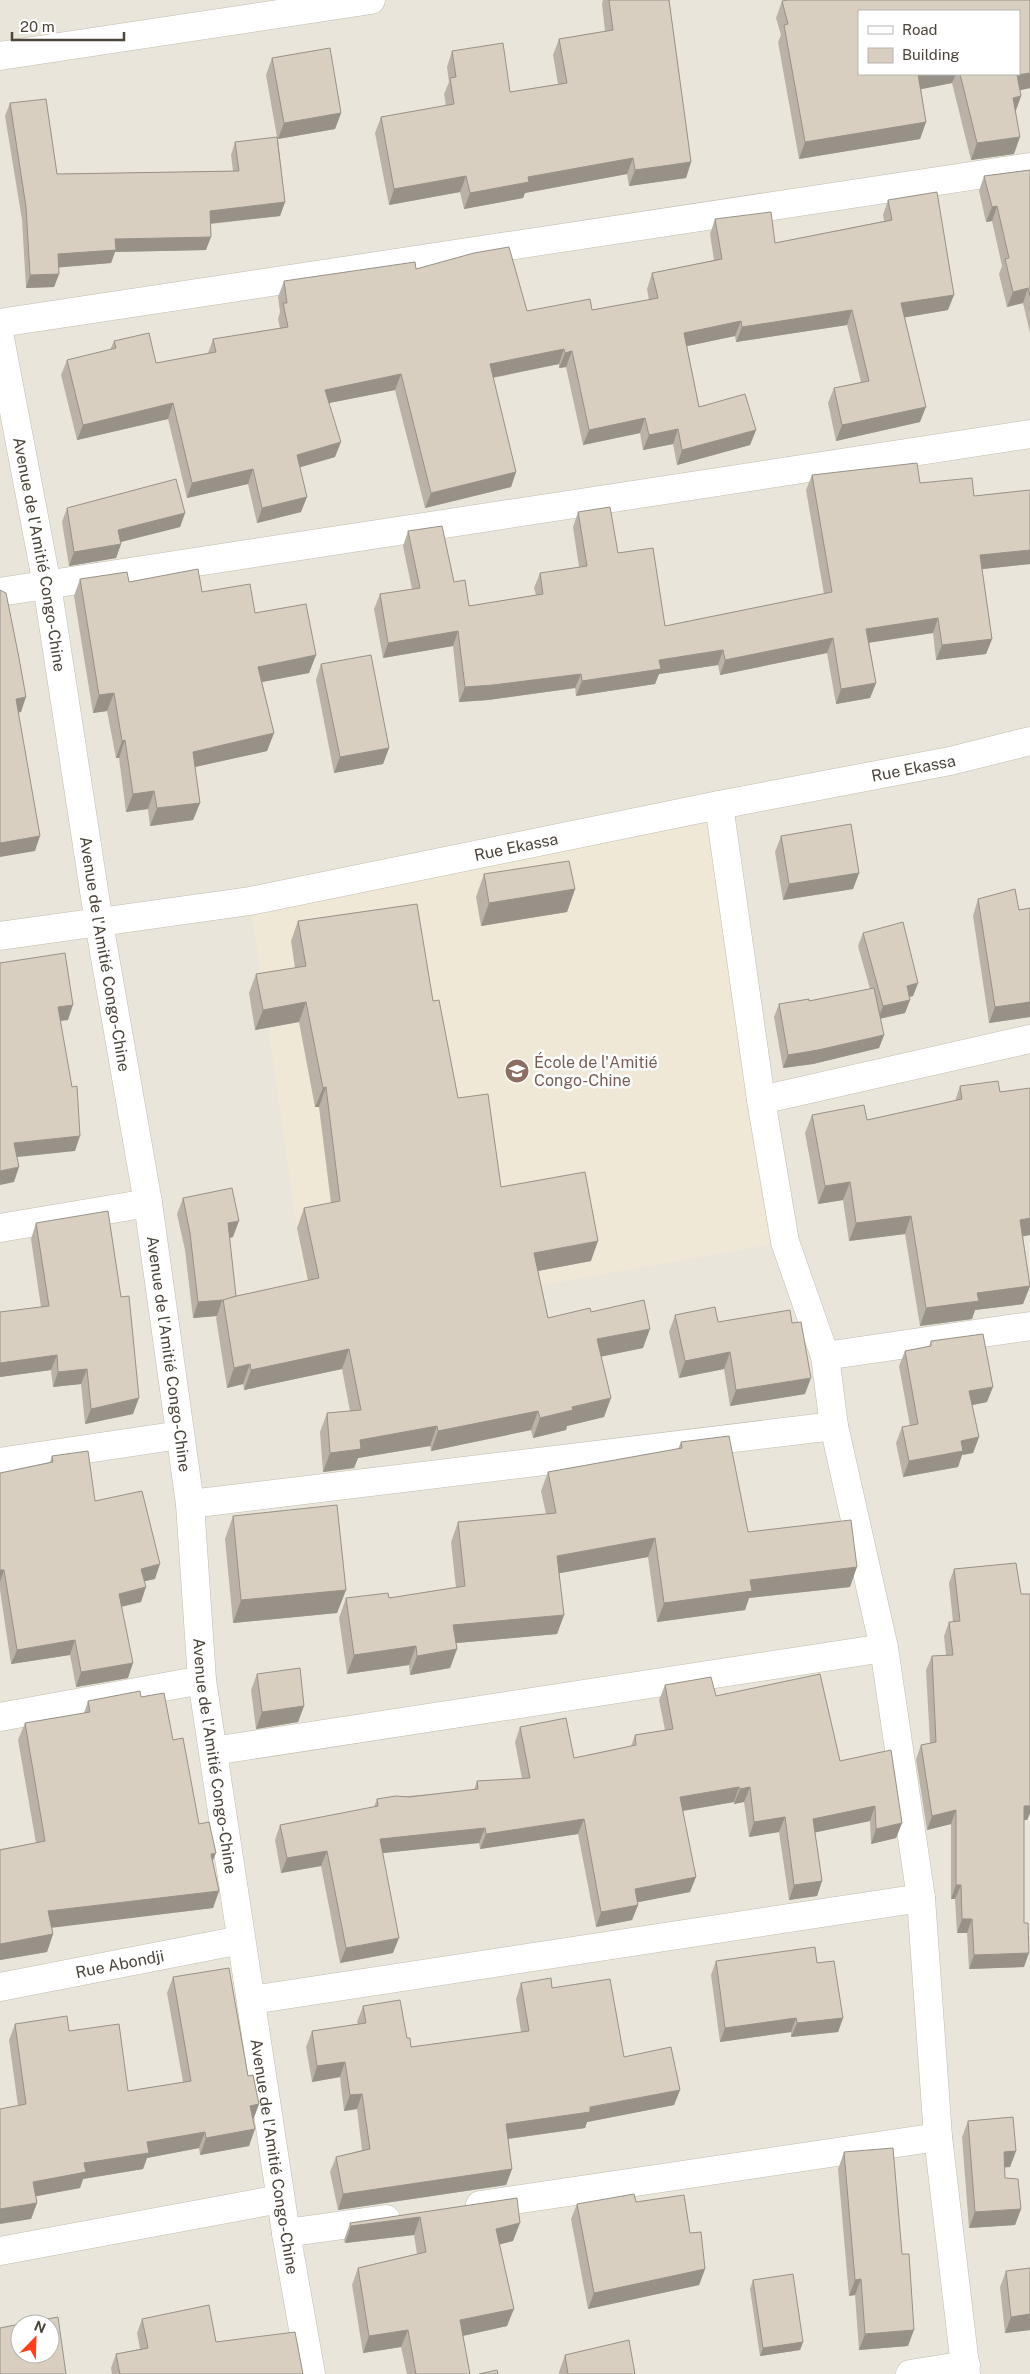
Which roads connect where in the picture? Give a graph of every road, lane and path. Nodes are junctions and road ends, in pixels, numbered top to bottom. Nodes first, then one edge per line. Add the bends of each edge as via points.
1 (371, 0) edge
2 (0, 56) edge
3 (1030, 167) edge
4 (0, 323) edge
5 (0, 338) edge
6 (1030, 434) edge
7 (47, 585) junction
8 (0, 592) edge
9 (1030, 741) edge
10 (719, 805) junction
11 (99, 923) junction
12 (0, 936) edge
13 (1030, 1039) edge
14 (761, 1100) junction
15 (148, 1203) junction
16 (0, 1228) edge
17 (1030, 1326) edge
18 (825, 1356) junction
19 (834, 1426) junction
20 (180, 1435) junction
21 (0, 1462) edge
22 (190, 1504) junction
23 (884, 1648) junction
24 (202, 1680) junction
25 (0, 1717) edge
26 (213, 1751) junction
27 (921, 1898) junction
28 (242, 1940) junction
29 (0, 1987) edge
30 (251, 2000) junction
31 (938, 2138) junction
32 (280, 2199) junction
33 (454, 2209) edge
34 (414, 2214) edge
35 (286, 2233) junction
36 (0, 2252) edge
37 (966, 2370) edge
38 (311, 2374) edge
39 (910, 2374) edge

1 - 2 street
3 - 4 street
5 - 7 street, Avenue de l'Amitié Congo-Chine
6 - 7 street
7 - 8 street
7 - 11 street, Avenue de l'Amitié Congo-Chine
9 - 10 street, Rue Ekassa via 950,761
10 - 11 street, Rue Ekassa via 250,901
10 - 14 street
11 - 12 street, Rue Ekassa
11 - 15 street, Avenue de l'Amitié Congo-Chine
13 - 14 street
14 - 18 street via 785,1242
15 - 16 street
15 - 20 street, Avenue de l'Amitié Congo-Chine
17 - 18 street
18 - 19 street
19 - 22 street
19 - 23 street
20 - 21 street
20 - 22 street, Avenue de l'Amitié Congo-Chine
22 - 24 street, Avenue de l'Amitié Congo-Chine
23 - 26 street
23 - 27 street
24 - 25 street
24 - 26 street, Avenue de l'Amitié Congo-Chine
26 - 28 street, Avenue de l'Amitié Congo-Chine
27 - 30 street
27 - 31 street
28 - 29 street, Rue Abondji
28 - 30 street, Avenue de l'Amitié Congo-Chine
30 - 32 street, Avenue de l'Amitié Congo-Chine
31 - 33 street
31 - 37 street
32 - 35 street, Avenue de l'Amitié Congo-Chine
32 - 36 street
34 - 35 street
35 - 38 street, Avenue de l'Amitié Congo-Chine
37 - 39 street

